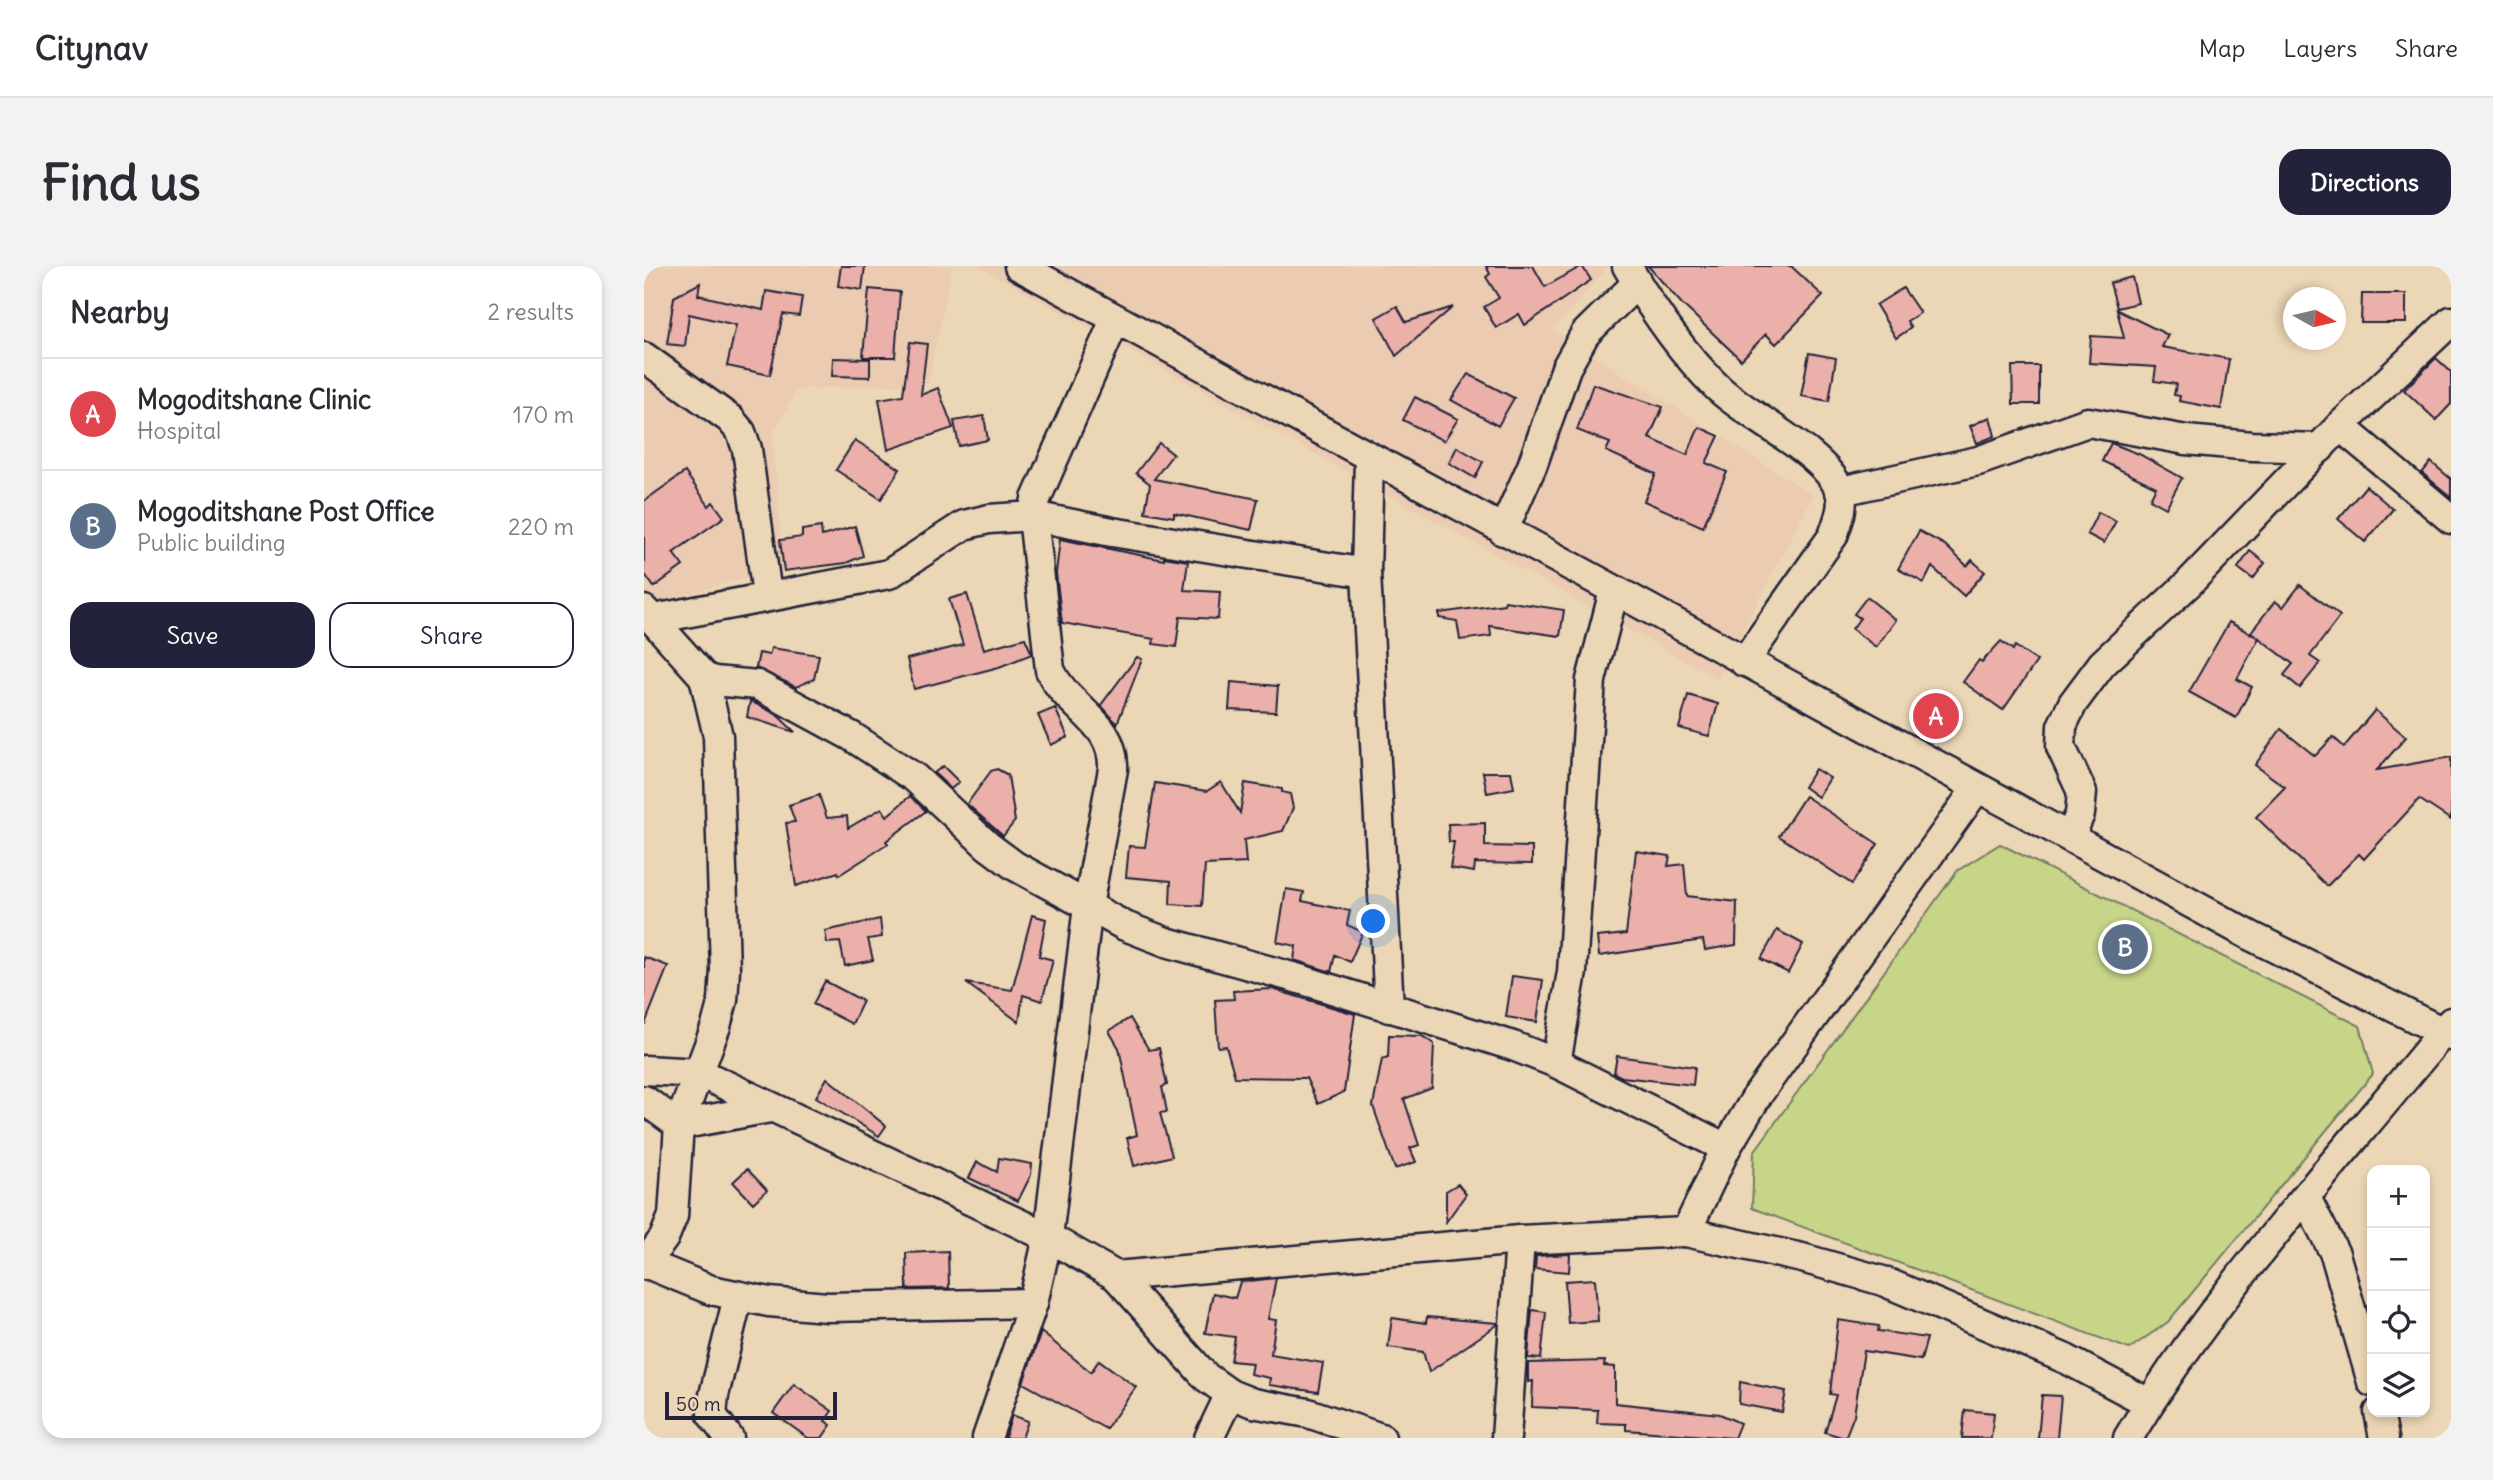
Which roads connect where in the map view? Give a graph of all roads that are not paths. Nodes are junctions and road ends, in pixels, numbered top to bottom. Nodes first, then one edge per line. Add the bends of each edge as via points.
1 (1018, 266) edge
2 (1632, 274) edge
3 (1115, 320) junction
4 (2451, 321) edge
5 (644, 357) edge
6 (2340, 426) junction
7 (2320, 448) junction
8 (1369, 459) junction
9 (1841, 491) junction
10 (1033, 516) junction
11 (2451, 519) edge
12 (1503, 531) junction
13 (1366, 573) junction
14 (1614, 591) junction
15 (767, 596) junction
16 (649, 615) edge
17 (1744, 662) junction
18 (704, 677) junction
19 (1977, 788) junction
20 (2070, 838) junction
21 (1088, 906) junction
22 (1389, 1008) junction
23 (2448, 1030) edge
24 (1556, 1063) junction
25 (644, 1070) edge
26 (700, 1073) junction
27 (644, 1101) edge
28 (770, 1108) junction
29 (679, 1125) junction
30 (1726, 1148) junction
31 (2306, 1198) junction
32 (1686, 1232) junction
33 (1048, 1237) junction
34 (1520, 1240) junction
35 (645, 1264) edge
36 (1116, 1276) junction
37 (738, 1297) junction
38 (1033, 1303) junction
39 (2367, 1364) edge
40 (1230, 1394) junction
41 (2149, 1403) junction
42 (2380, 1417) edge
43 (729, 1438) edge
44 (987, 1438) edge
45 (1209, 1438) edge
46 (1381, 1438) edge
47 (1506, 1438) edge
48 (2128, 1438) edge
49 (2384, 1438) edge

1 - 3 street
2 - 9 street via 1654,312 1717,387 1826,468
2 - 12 street via 1585,334 1566,368 1529,475
3 - 8 street
3 - 10 street via 1042,480
4 - 6 street
5 - 15 street via 730,419 741,432
6 - 7 street
6 - 11 street
7 - 9 street via 2186,440 2088,422 1978,461
7 - 20 street via 2188,584 2102,664 2073,703 2062,726 2061,747 2082,792 2080,814
8 - 12 street
8 - 13 street
9 - 17 street via 1841,512 1833,536
10 - 13 street
10 - 15 street via 964,525 889,574
10 - 21 street via 1050,670 1057,685 1105,734 1114,750
12 - 14 street
13 - 22 street
14 - 17 street
14 - 24 street via 1591,680 1572,972
15 - 16 street
16 - 18 street
17 - 19 street
18 - 21 street via 757,685 851,736 915,778 997,853
18 - 26 street via 718,736 725,970 723,1000
19 - 20 street
19 - 30 street via 1757,1096
20 - 23 street via 2252,936
21 - 22 street via 1166,942
21 - 33 street
22 - 24 street
23 - 31 street
24 - 30 street
25 - 26 street
26 - 28 street
26 - 29 street
27 - 29 street
28 - 29 street
28 - 33 street
29 - 35 street via 673,1216
30 - 32 street
31 - 39 street via 2335,1254
31 - 41 street via 2219,1303
32 - 34 street
32 - 41 street via 1883,1281 2066,1359
33 - 36 street
33 - 38 street
34 - 36 street
34 - 47 street
35 - 37 street
36 - 40 street via 1206,1377
37 - 38 street via 827,1307
37 - 43 street via 713,1395 712,1415
38 - 44 street
40 - 45 street
40 - 46 street via 1308,1413
41 - 48 street
42 - 49 street

